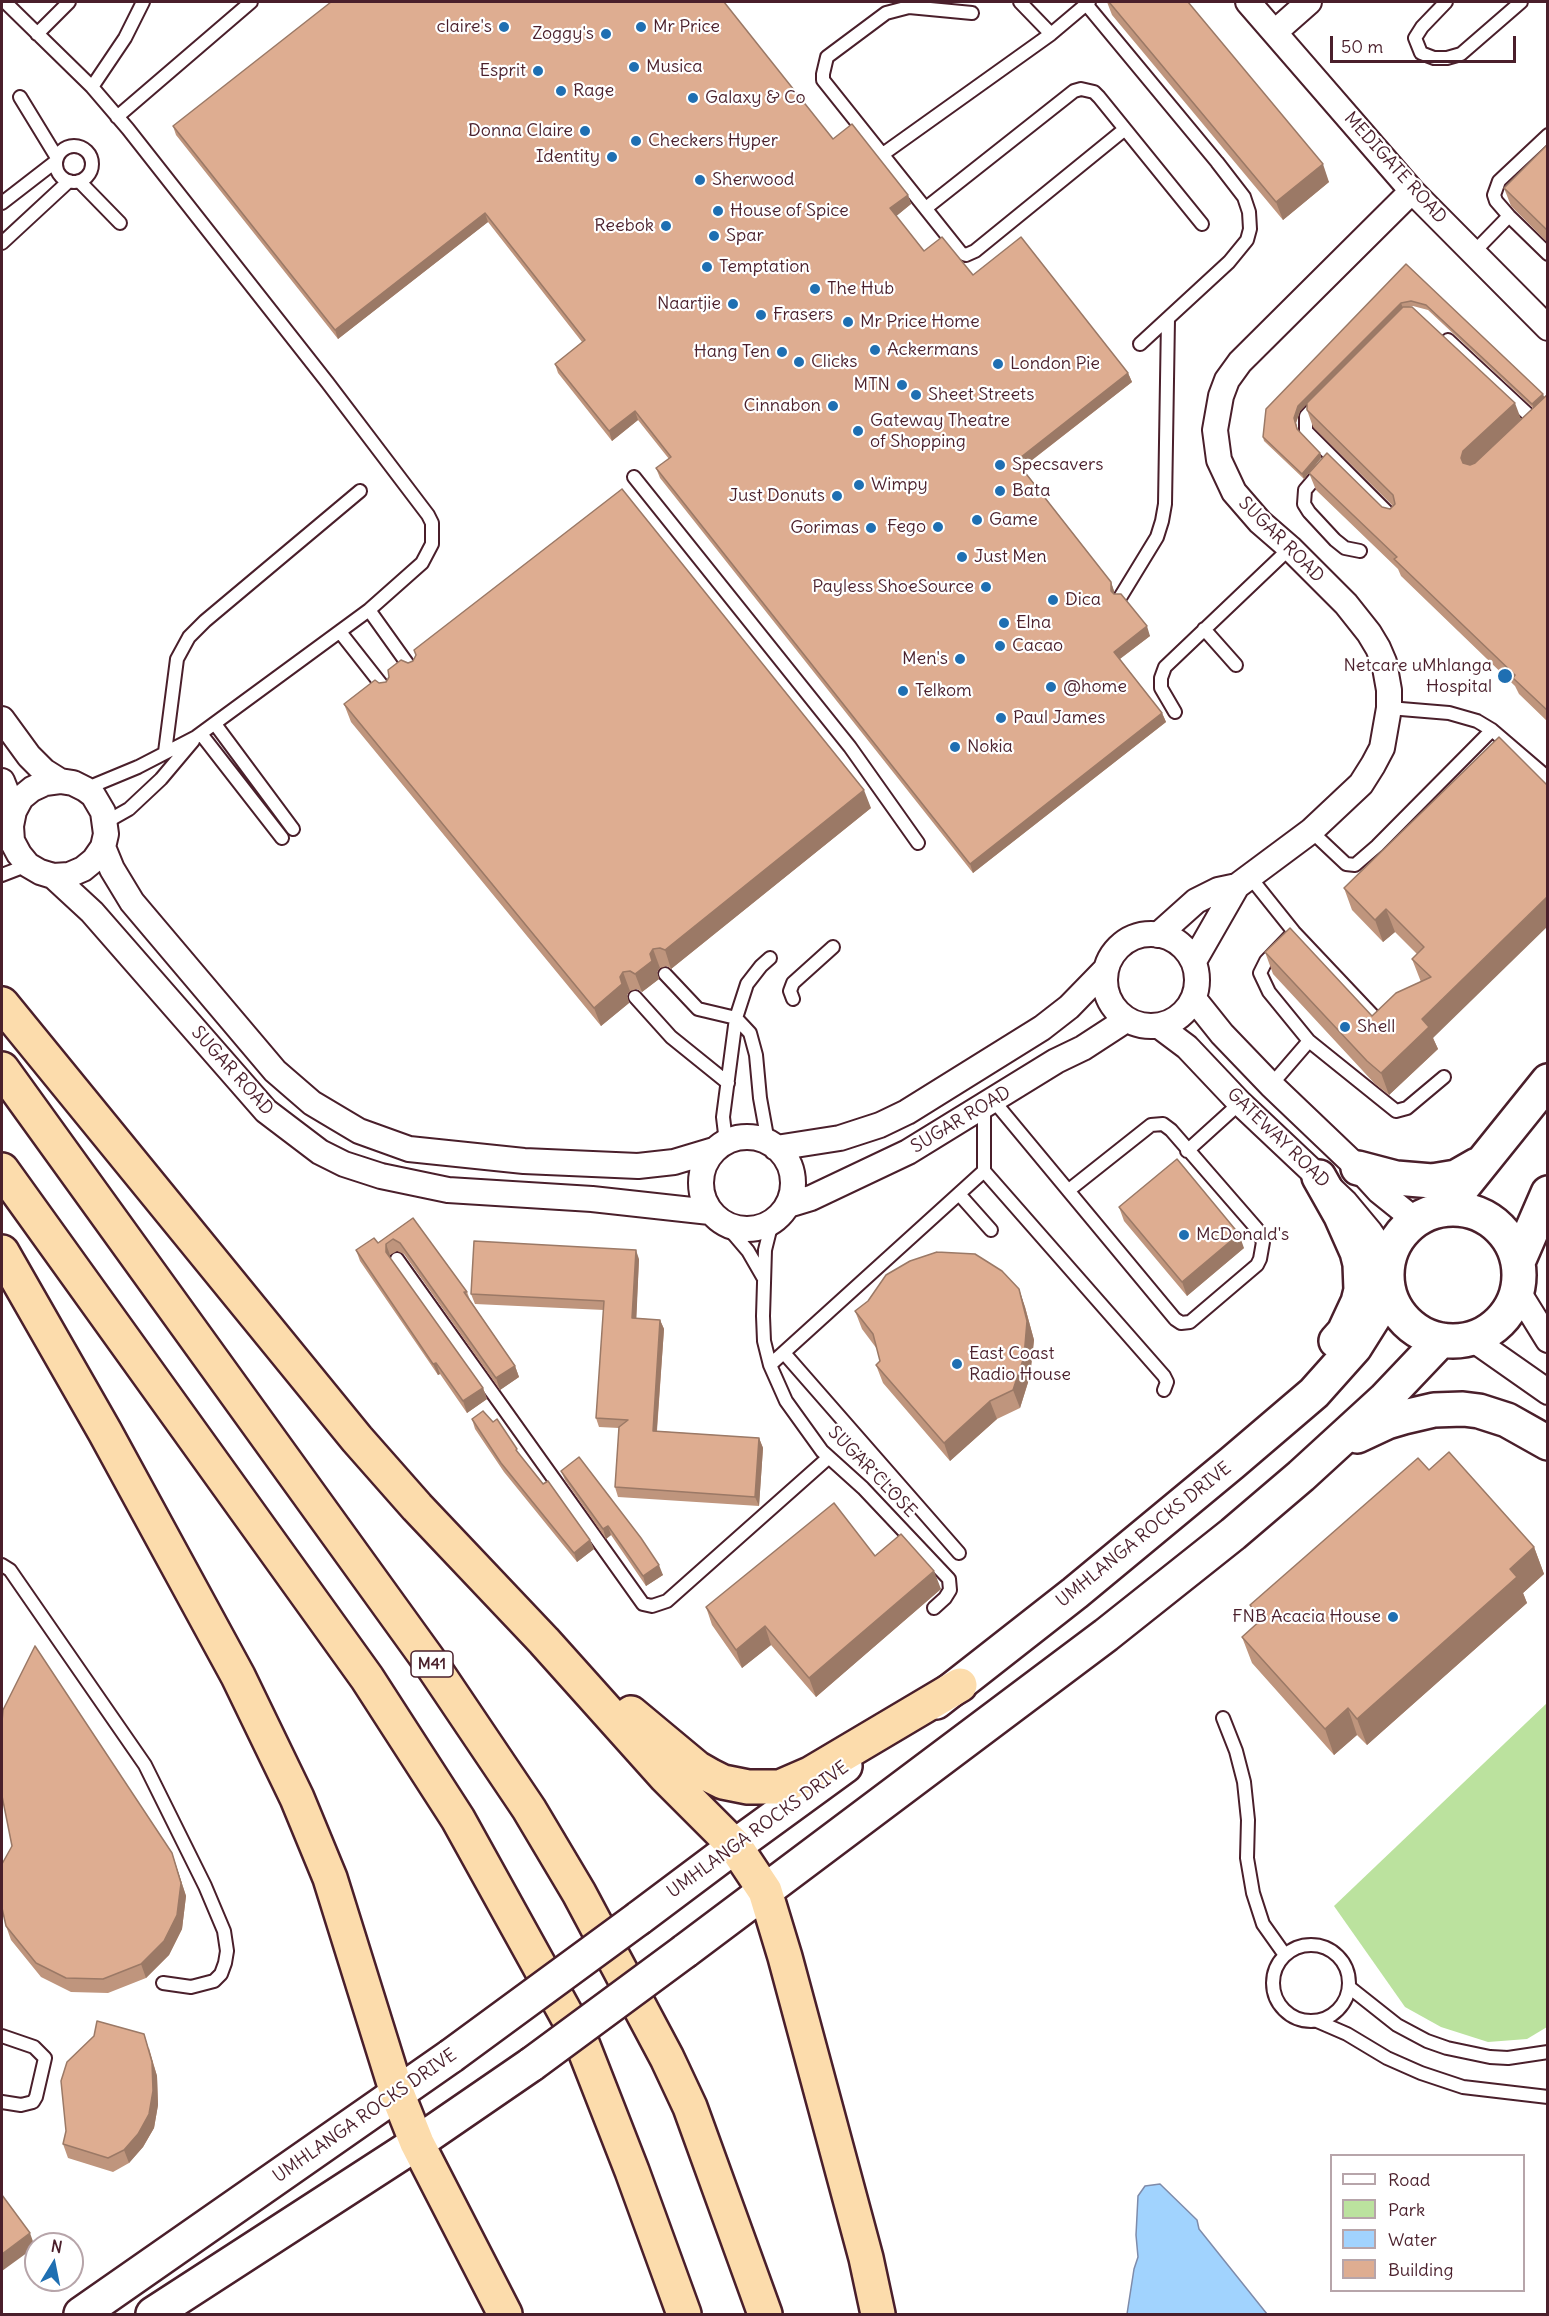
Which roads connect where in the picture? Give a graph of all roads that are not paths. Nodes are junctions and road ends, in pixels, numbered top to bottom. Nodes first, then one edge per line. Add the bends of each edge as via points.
1 (5, 2) edge
2 (69, 2) edge
3 (142, 2) edge
4 (250, 2) edge
5 (1020, 2) edge
6 (1248, 2) edge
7 (1309, 2) edge
8 (1446, 2) edge
9 (1521, 2) edge
10 (1088, 3) edge
11 (972, 13) dead end
12 (1275, 32) junction
13 (37, 34) junction
14 (1051, 34) junction
15 (92, 87) junction
16 (20, 97) dead end
17 (117, 117) junction
18 (1125, 129) junction
19 (1548, 135) edge
20 (884, 154) junction
21 (56, 159) junction
22 (74, 181) junction
23 (1412, 190) junction
24 (2, 203) edge
25 (926, 208) junction
26 (1509, 216) junction
27 (120, 223) dead end
28 (1202, 224) dead end
29 (2, 243) edge
30 (1473, 253) junction
31 (1548, 254) edge
32 (1168, 319) junction
33 (1548, 328) edge
34 (1439, 332) edge
35 (1140, 344) dead end
36 (1330, 391) edge
37 (1533, 419) edge
38 (1332, 458) junction
39 (634, 477) dead end
40 (360, 491) dead end
41 (1393, 518) edge
42 (1290, 548) junction
43 (1360, 551) dead end
44 (1121, 596) edge
45 (369, 610) junction
46 (1204, 629) junction
47 (340, 632) junction
48 (1236, 665) dead end
49 (414, 673) edge
50 (388, 693) edge
51 (1389, 708) junction
52 (1175, 712) dead end
53 (2, 719) edge
54 (214, 724) junction
55 (1492, 730) junction
56 (198, 736) junction
57 (165, 752) junction
58 (1548, 778) edge
59 (2, 781) edge
60 (60, 781) junction
61 (86, 789) junction
62 (14, 811) junction
63 (106, 822) junction
64 (293, 829) dead end
65 (1311, 831) junction
66 (282, 838) dead end
67 (918, 843) dead end
68 (8, 847) edge
69 (103, 847) junction
70 (28, 865) junction
71 (2, 875) edge
72 (53, 876) junction
73 (1244, 881) junction
74 (1294, 932) junction
75 (1158, 935) junction
76 (833, 947) dead end
77 (771, 958) dead end
78 (1194, 962) junction
79 (1106, 969) junction
80 (665, 974) edge
81 (635, 997) edge
82 (793, 999) dead end
83 (1194, 999) junction
84 (2, 1004) edge
85 (736, 1017) junction
86 (1126, 1020) junction
87 (1380, 1023) edge
88 (1159, 1026) junction
89 (1309, 1041) junction
90 (2, 1069) edge
91 (1444, 1077) dead end
92 (1548, 1081) edge
93 (728, 1083) junction
94 (1271, 1085) junction
95 (988, 1103) junction
96 (1240, 1103) junction
97 (772, 1145) junction
98 (720, 1146) junction
99 (1187, 1150) junction
100 (1483, 1161) junction
101 (1358, 1168) junction
102 (2, 1170) edge
103 (984, 1172) junction
104 (1319, 1177) junction
105 (1069, 1190) junction
106 (1548, 1193) edge
107 (959, 1194) junction
108 (780, 1213) junction
109 (1430, 1214) junction
110 (718, 1218) junction
111 (991, 1230) dead end
112 (2, 1252) edge
113 (1388, 1258) junction
114 (397, 1259) edge
115 (1518, 1276) junction
116 (763, 1278) junction
117 (1389, 1293) junction
118 (1456, 1339) junction
119 (1548, 1340) edge
120 (784, 1353) junction
121 (770, 1365) junction
122 (1164, 1390) dead end
123 (1548, 1392) edge
124 (1548, 1443) edge
125 (1328, 1451) junction
126 (828, 1458) junction
127 (1232, 1463) junction
128 (959, 1552) dead end
129 (2, 1565) edge
130 (934, 1608) dead end
131 (544, 1641) junction
132 (960, 1684) junction
133 (1223, 1718) dead end
134 (735, 1845) junction
135 (765, 1891) junction
136 (1285, 1955) junction
137 (163, 1983) dead end
138 (1349, 1987) junction
139 (1317, 2021) junction
140 (2, 2036) edge
141 (1548, 2052) edge
142 (398, 2093) junction
143 (1548, 2097) edge
144 (2, 2102) edge
145 (417, 2142) junction
146 (81, 2314) edge
147 (153, 2314) edge
148 (505, 2314) edge
149 (684, 2314) edge
150 (765, 2314) edge
151 (878, 2314) edge

1 - 13 lane
2 - 13 lane
3 - 15 lane via 125,38
4 - 17 lane
5 - 14 lane
6 - 12 street, MEDIGATE ROAD
7 - 12 street
8 - 9 lane via 1415,38 1421,53 1434,58 1461,54
10 - 14 lane
10 - 32 lane via 1244,197 1249,212 1247,240
11 - 20 lane via 909,7 886,13 827,57 823,80
12 - 23 street, MEDIGATE ROAD
13 - 15 lane
14 - 20 lane
15 - 17 lane
16 - 21 lane
17 - 45 lane via 428,515 432,544 423,563
18 - 25 lane via 1094,92 1074,91
18 - 25 lane via 971,254 961,253
18 - 28 lane
19 - 26 lane via 1495,189 1496,201
20 - 25 lane
21 - 22 lane via 60,176
21 - 22 lane via 70,145 87,151 92,168 87,176
21 - 24 lane
22 - 27 lane
22 - 29 lane
23 - 30 street, MEDIGATE ROAD
23 - 42 street, SUGAR ROAD via 1255,344 1227,380 1221,396 1215,430 1218,460 1227,480 1244,505
26 - 30 lane
26 - 31 lane
30 - 33 street, MEDIGATE ROAD
32 - 35 lane
32 - 44 lane via 1165,504 1157,537
34 - 37 lane
36 - 38 lane via 1306,416 1304,424
38 - 41 lane
38 - 43 lane via 1305,490 1304,504 1335,540 1345,548
39 - 67 lane via 850,747
40 - 57 lane via 189,638 177,659
42 - 46 lane
42 - 51 street, SUGAR ROAD via 1369,633 1384,662
45 - 47 lane
45 - 49 lane
46 - 48 lane
46 - 52 lane via 1162,672 1161,688
47 - 50 lane
47 - 54 lane
51 - 55 lane via 1464,716
51 - 65 street, SUGAR ROAD via 1382,747 1373,765 1360,784
53 - 60 street via 36,764
54 - 56 lane
54 - 64 lane
55 - 58 lane
55 - 65 lane via 1355,865 1346,864
56 - 57 lane
56 - 63 lane via 129,810
56 - 66 lane
57 - 61 lane
59 - 62 street
60 - 61 street
60 - 62 street via 32,789
61 - 63 street via 99,803
62 - 68 street
63 - 69 street
65 - 73 street, SUGAR ROAD
68 - 70 street
69 - 72 street via 83,869
69 - 98 street, SUGAR ROAD via 132,902 275,1071 312,1103 359,1131 409,1149 524,1161 638,1166 674,1162
70 - 71 lane
70 - 72 street
72 - 110 street, SUGAR ROAD via 92,912 266,1111 328,1156 381,1176 448,1190 592,1199
73 - 74 lane
73 - 75 street, SUGAR ROAD via 1205,895
73 - 78 street, SUGAR ROAD
74 - 87 lane
74 - 89 lane via 1266,961 1260,974 1269,992
75 - 78 street via 1176,941
75 - 79 street via 1146,934 1125,942
76 - 82 lane via 793,983
77 - 85 lane via 747,984
78 - 83 street via 1198,980
79 - 86 street via 1110,1003
79 - 97 street, SUGAR ROAD via 1042,1028 906,1112 840,1138
80 - 85 lane via 698,1009
81 - 93 lane via 671,1037
83 - 88 street via 1176,1020
83 - 94 street, GATEWAY ROAD
84 - 131 highway via 357,1439
85 - 93 lane
85 - 97 lane via 754,1043 760,1098
86 - 88 street via 1142,1026
86 - 95 street, SUGAR ROAD
88 - 96 street, GATEWAY ROAD via 1194,1054
89 - 91 lane via 1396,1111 1407,1108
89 - 94 lane
90 - 150 highway, M41 via 430,1662 529,1809 579,1893 690,2107
92 - 100 main road
93 - 98 lane
94 - 101 street, GATEWAY ROAD
95 - 103 lane
95 - 105 lane
95 - 108 street, SUGAR ROAD via 908,1152
96 - 99 lane
96 - 104 street, GATEWAY ROAD
97 - 98 street via 747,1137
97 - 108 street via 787,1160 792,1174 793,1190
98 - 110 street via 707,1158 700,1180 704,1202
99 - 105 lane via 1167,1126 1151,1125
99 - 105 lane via 1257,1229 1263,1242 1257,1265 1190,1322 1175,1319
100 - 101 main road via 1456,1177 1432,1181 1396,1178
100 - 109 main road
101 - 109 street, GATEWAY ROAD via 1379,1191
102 - 149 highway via 367,1678 458,1819 582,2043
103 - 107 lane
103 - 122 lane via 1164,1376
104 - 113 street, GATEWAY ROAD via 1370,1232
104 - 127 main road via 1357,1252 1359,1296 1344,1332 1246,1440
106 - 115 main road
107 - 111 lane
107 - 120 lane
108 - 110 street via 749,1229 737,1228
108 - 116 lane, SUGAR CLOSE via 765,1250
109 - 113 main road via 1398,1236
109 - 115 main road via 1466,1210 1490,1220 1508,1238
110 - 116 lane, SUGAR CLOSE via 748,1251
112 - 142 highway via 238,1676 297,1798 330,1878
113 - 117 main road
114 - 126 lane via 644,1604 652,1606 667,1601
115 - 118 main road via 1511,1306 1504,1317 1491,1329
115 - 119 street
116 - 121 lane, SUGAR CLOSE via 763,1332
117 - 118 main road via 1408,1324 1425,1335
117 - 127 main road, UMHLANGA ROCKS DRIVE via 1355,1347 1330,1377
118 - 123 street
118 - 125 main road
120 - 121 lane
120 - 128 lane
121 - 126 lane, SUGAR CLOSE via 786,1401
124 - 125 main road via 1494,1415 1448,1408 1387,1422
125 - 135 main road via 1233,1534 1106,1635
126 - 130 lane, SUGAR CLOSE via 863,1488 949,1580 945,1599
127 - 132 main road, UMHLANGA ROCKS DRIVE
129 - 137 lane via 10,1570 145,1765 224,1931 225,1964 213,1981 191,1988
131 - 132 highway via 697,1768 723,1782 748,1787 780,1787 810,1774
131 - 134 highway via 665,1776
132 - 134 main road, UMHLANGA ROCKS DRIVE
133 - 136 lane via 1244,1782 1247,1858 1253,1893 1263,1924
134 - 135 highway
134 - 142 main road, UMHLANGA ROCKS DRIVE, bridge
135 - 145 main road, bridge via 532,2064
135 - 151 highway
136 - 138 lane via 1309,1945 1322,1947 1342,1962
136 - 139 lane via 1273,1975 1276,2000 1293,2017
138 - 139 lane via 1339,2010
138 - 141 lane via 1397,2025 1447,2048 1499,2058
139 - 143 lane via 1421,2073 1463,2086
140 - 144 lane via 38,2049 45,2058 33,2102
142 - 145 highway
142 - 146 main road, UMHLANGA ROCKS DRIVE
145 - 147 main road
145 - 148 highway

